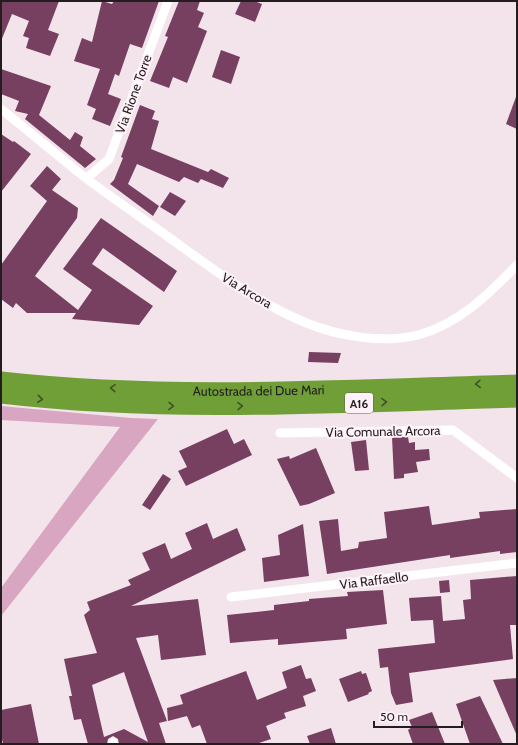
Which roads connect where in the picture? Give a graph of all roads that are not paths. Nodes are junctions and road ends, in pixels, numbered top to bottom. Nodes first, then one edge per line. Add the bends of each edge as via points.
1 (168, 1) edge
2 (1, 109) edge
3 (86, 178) junction
4 (517, 265) edge
5 (1, 380) edge
6 (517, 382) edge
7 (1, 396) edge
8 (517, 399) edge
9 (280, 433) dead end
10 (517, 478) edge
11 (517, 563) edge
12 (231, 598) dead end

1 - 3 street, Via Rione Torre via 109,159
2 - 3 street, Via Arcora
3 - 4 street, Via Arcora via 219,274 303,322 335,332 388,338 418,335 451,321 475,306
6 -> 5 highway, Autostrada dei Due Mari / A16 via 152,390
7 -> 8 highway, Autostrada dei Due Mari / A16 via 85,403 201,406
9 - 10 street, Via Comunale Arcora via 453,430
11 - 12 street, Via Raffaello

